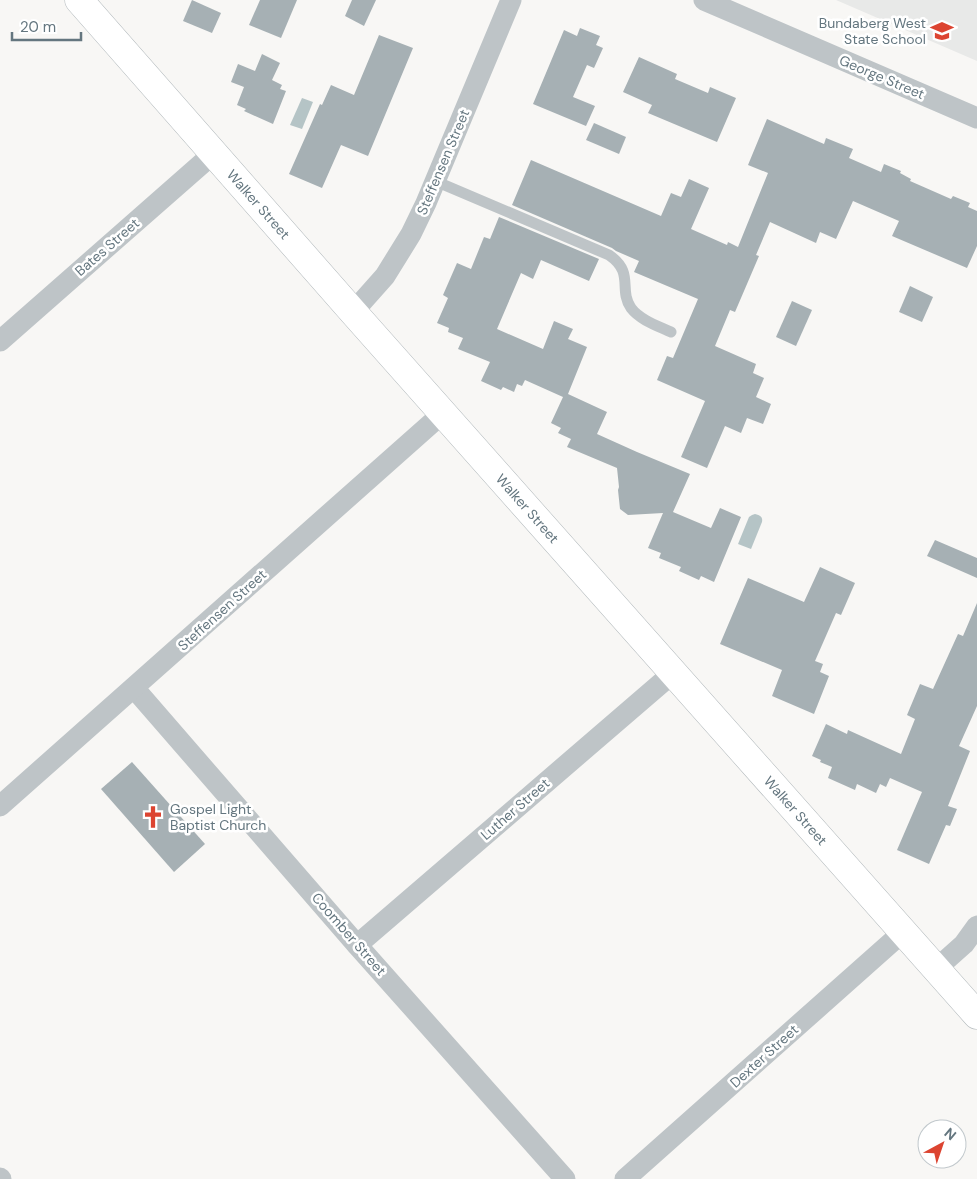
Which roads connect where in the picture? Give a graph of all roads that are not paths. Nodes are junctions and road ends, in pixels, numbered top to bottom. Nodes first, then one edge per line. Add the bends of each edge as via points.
1 (79, 0) edge
2 (511, 0) edge
3 (704, 0) edge
4 (977, 118) edge
5 (214, 153) junction
6 (435, 180) junction
7 (353, 312) junction
8 (671, 332) dead end
9 (0, 341) edge
10 (443, 412) junction
11 (673, 673) junction
12 (134, 688) junction
13 (0, 806) edge
14 (977, 926) edge
15 (903, 932) junction
16 (358, 945) junction
17 (936, 968) junction
18 (977, 1015) edge
19 (565, 1179) edge
20 (625, 1179) edge

1 - 5 main road, Walker Street
2 - 6 street, Steffensen Street
3 - 4 street, George Street
5 - 7 main road, Walker Street
5 - 9 street, Bates Street
6 - 7 street, Steffensen Street via 411,234 385,276
6 - 8 lane via 609,255 624,273 632,309
7 - 10 main road, Walker Street
10 - 11 main road, Walker Street
10 - 12 street, Steffensen Street
11 - 15 main road, Walker Street
11 - 16 street, Luther Street
12 - 13 street, Steffensen Street
12 - 16 street, Coomber Street
14 - 17 street via 964,944
15 - 17 main road, Walker Street
15 - 20 street, Dexter Street
16 - 19 street, Coomber Street
17 - 18 main road, Walker Street

